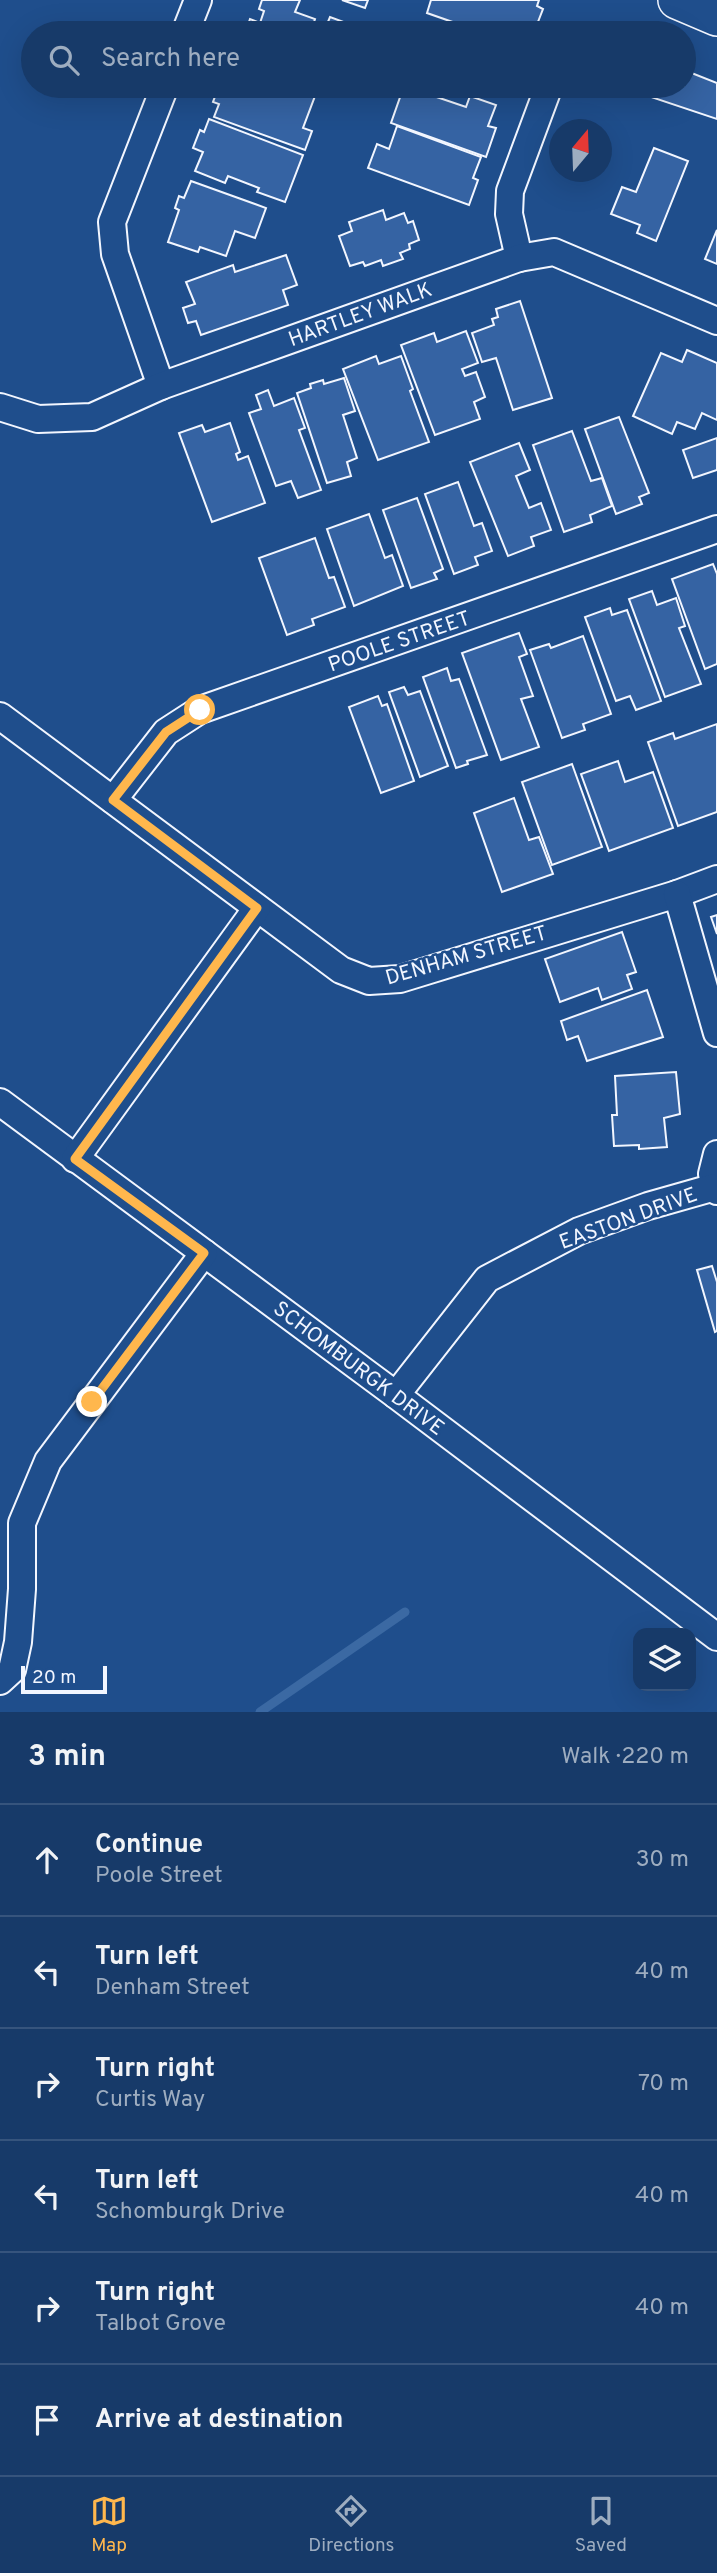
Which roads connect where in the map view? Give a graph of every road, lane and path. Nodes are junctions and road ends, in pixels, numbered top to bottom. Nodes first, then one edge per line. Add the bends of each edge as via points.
1 (198, 0) edge
2 (677, 0) edge
3 (717, 17) edge
4 (190, 21) edge
5 (160, 98) edge
6 (545, 98) edge
7 (519, 258) junction
8 (717, 321) edge
9 (161, 386) junction
10 (0, 407) edge
11 (717, 529) edge
12 (0, 716) edge
13 (113, 800) junction
14 (717, 879) edge
15 (677, 894) junction
16 (257, 908) junction
17 (717, 1032) edge
18 (0, 1102) edge
19 (717, 1154) edge
20 (75, 1159) junction
21 (716, 1189) edge
22 (204, 1253) junction
23 (396, 1395) junction
24 (11, 1520) edge
25 (717, 1637) edge
26 (0, 1681) edge

1 - 4 street
2 - 3 main road
5 - 9 street via 112,222 115,254
6 - 7 street via 510,191 509,214
7 - 8 street, HARTLEY WALK via 554,251
7 - 9 street, HARTLEY WALK
9 - 10 street, HARTLEY WALK via 92,416 38,419
11 - 13 street, POOLE STREET via 200,710 166,732
12 - 13 street, DENHAM STREET
13 - 16 street, DENHAM STREET
14 - 15 street, DENHAM STREET
15 - 16 street, DENHAM STREET via 400,978 369,981 341,970
15 - 17 street
16 - 20 street
18 - 20 street, SCHOMBURGK DRIVE
19 - 21 street via 712,1174
20 - 22 street, SCHOMBURGK DRIVE
21 - 23 street, EASTON DRIVE via 648,1206 579,1231 487,1279
22 - 23 street, SCHOMBURGK DRIVE
22 - 24 street via 48,1461
23 - 25 street, SCHOMBURGK DRIVE
24 - 26 street via 22,1589 12,1670

